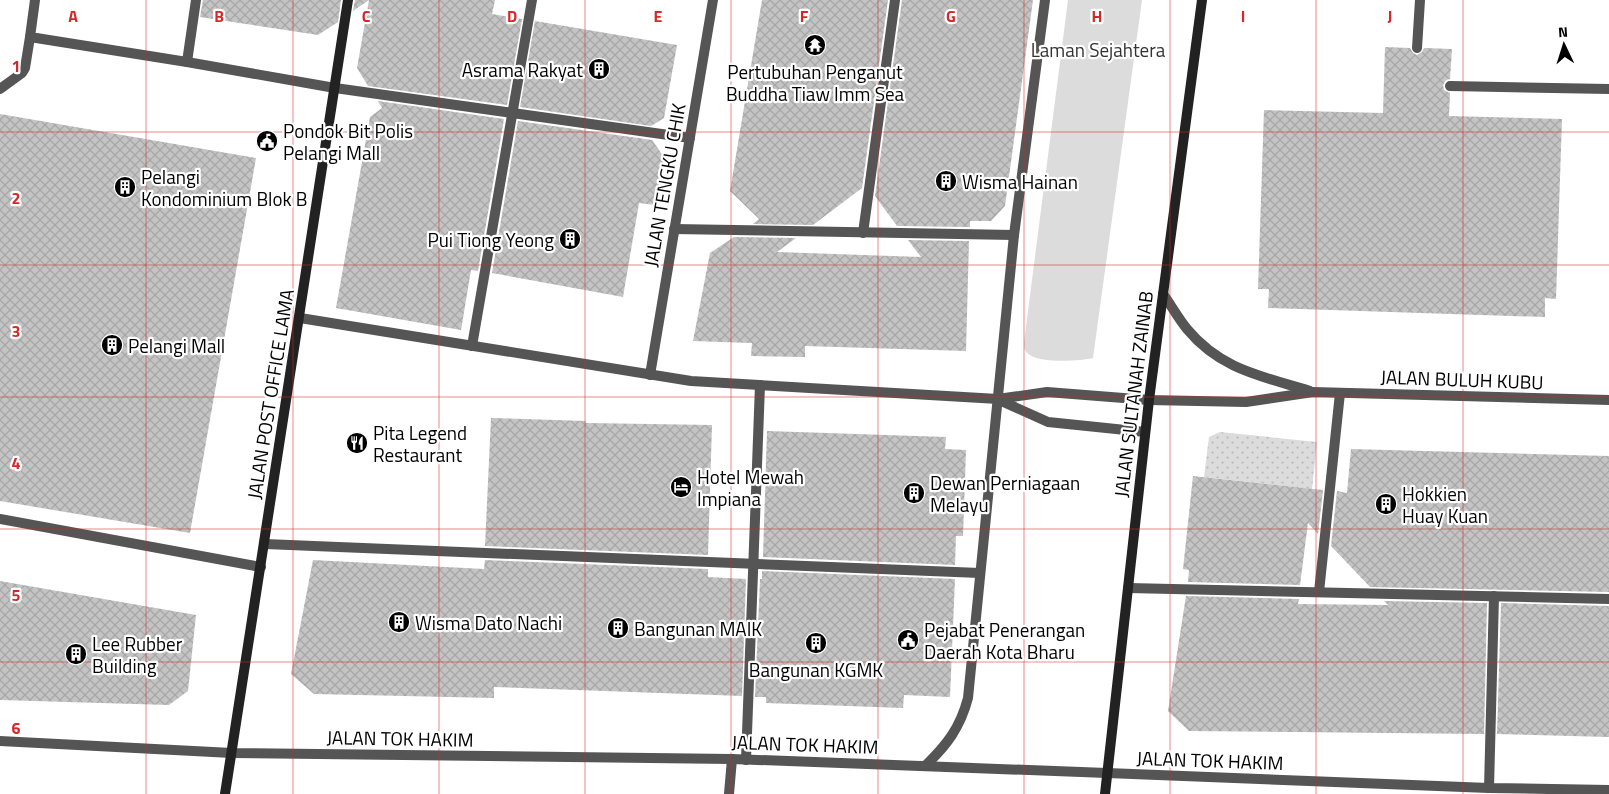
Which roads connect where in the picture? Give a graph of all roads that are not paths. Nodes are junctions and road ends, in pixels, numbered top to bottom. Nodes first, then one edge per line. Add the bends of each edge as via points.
1 (35, 0) edge
2 (196, 0) edge
3 (348, 0) edge
4 (532, 0) edge
5 (714, 0) edge
6 (895, 0) edge
7 (1045, 0) edge
8 (1202, 0) edge
9 (1420, 0) edge
10 (30, 37) junction
11 (1416, 48) dead end
12 (187, 62) junction
13 (1450, 86) dead end
14 (335, 88) junction
15 (0, 89) edge
16 (1609, 89) edge
17 (512, 113) junction
18 (690, 138) junction
19 (674, 229) junction
20 (863, 232) junction
21 (1014, 236) junction
22 (1163, 294) junction
23 (300, 318) junction
24 (472, 346) junction
25 (650, 375) junction
26 (760, 385) junction
27 (1313, 392) junction
28 (1340, 393) junction
29 (998, 399) junction
30 (1149, 400) junction
31 (1609, 400) edge
32 (1145, 432) junction
33 (0, 519) edge
34 (265, 544) junction
35 (754, 564) junction
36 (261, 567) junction
37 (980, 573) junction
38 (1128, 588) junction
39 (1319, 592) junction
40 (1494, 596) junction
41 (1609, 599) edge
42 (0, 740) edge
43 (232, 753) junction
44 (732, 759) junction
45 (746, 760) junction
46 (925, 766) junction
47 (1107, 773) junction
48 (1489, 788) junction
49 (1458, 790) edge
50 (1609, 790) edge
51 (225, 794) edge
52 (729, 794) edge
53 (1105, 794) edge

1 - 10 street
2 - 12 street
3 - 14 main road, JALAN POST OFFICE LAMA
4 - 17 street
5 - 18 street, JALAN TENGKU CHIK
6 - 20 street
7 - 21 street
8 - 22 main road, JALAN SULTANAH ZAINAB
9 - 11 street
10 - 12 street
10 - 15 street via 25,68 18,78
12 - 14 street
13 - 16 street
14 - 17 street
14 - 23 main road, JALAN POST OFFICE LAMA
17 - 18 street
17 - 24 street
18 - 19 street, JALAN TENGKU CHIK
19 - 20 street
19 - 25 street, JALAN TENGKU CHIK
20 - 21 street
21 - 29 street
22 - 27 street, JALAN BULUH KUBU via 1200,344 1219,358 1242,370
22 - 30 main road, JALAN SULTANAH ZAINAB
23 - 24 street
23 - 34 main road, JALAN POST OFFICE LAMA
24 - 25 street
25 - 26 street
26 - 29 street
26 - 35 street
27 - 28 street, JALAN BULUH KUBU
27 - 30 street, JALAN BULUH KUBU via 1246,402
28 - 31 street, JALAN BULUH KUBU
28 - 39 street
29 - 30 street via 1047,392
29 - 32 street via 1048,422
29 - 37 street
30 - 32 main road, JALAN SULTANAH ZAINAB
32 - 38 main road, JALAN SULTANAH ZAINAB
33 - 36 street
34 - 35 street
34 - 36 main road, JALAN POST OFFICE LAMA
35 - 37 street
35 - 45 street
36 - 43 main road, JALAN POST OFFICE LAMA
37 - 46 street via 968,698 963,716 943,749
38 - 39 street
38 - 47 main road, JALAN SULTANAH ZAINAB
39 - 40 street
40 - 41 street
40 - 48 street
42 - 43 street, JALAN TOK HAKIM
43 - 44 street, JALAN TOK HAKIM
43 - 51 main road, JALAN POST OFFICE LAMA
44 - 45 street, JALAN TOK HAKIM
44 - 52 street
45 - 46 street, JALAN TOK HAKIM
46 - 47 street, JALAN TOK HAKIM
47 - 49 street, JALAN TOK HAKIM
47 - 53 main road, JALAN SULTANAH ZAINAB
48 - 49 street, JALAN TOK HAKIM
48 - 50 street, JALAN TOK HAKIM

